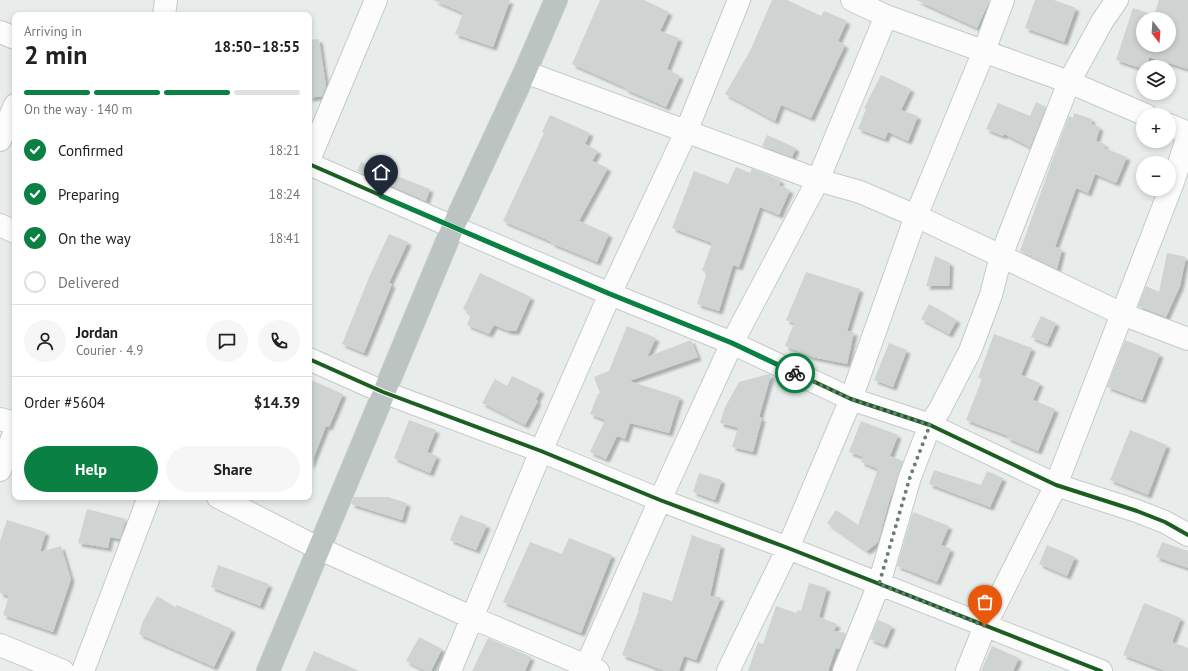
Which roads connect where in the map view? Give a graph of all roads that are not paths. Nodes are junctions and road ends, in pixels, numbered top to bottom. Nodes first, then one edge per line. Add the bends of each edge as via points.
1 (166, 0) edge
2 (376, 0) edge
3 (556, 0) edge
4 (739, 0) edge
5 (852, 0) edge
6 (1002, 0) edge
7 (1117, 0) edge
8 (164, 12) edge
9 (886, 16) junction
10 (0, 32) edge
11 (12, 37) edge
12 (984, 51) junction
13 (525, 72) junction
14 (1069, 82) junction
15 (1136, 111) edge
16 (12, 112) edge
17 (1176, 128) edge
18 (686, 132) junction
19 (1188, 134) edge
20 (0, 140) edge
21 (312, 153) edge
22 (312, 165) edge
23 (818, 180) junction
24 (916, 216) junction
25 (0, 226) edge
26 (453, 227) junction
27 (12, 231) edge
28 (1001, 256) junction
29 (610, 294) junction
30 (1122, 314) junction
31 (1188, 339) edge
32 (732, 343) junction
33 (312, 360) edge
34 (384, 392) junction
35 (851, 399) junction
36 (0, 419) edge
37 (12, 422) edge
38 (930, 425) junction
39 (12, 439) edge
40 (541, 451) junction
41 (0, 470) edge
42 (1056, 485) junction
43 (149, 500) edge
44 (224, 500) edge
45 (660, 500) junction
46 (1188, 535) edge
47 (318, 548) junction
48 (788, 548) junction
49 (879, 584) junction
50 (473, 618) junction
51 (985, 626) junction
52 (0, 645) edge
53 (589, 670) edge
54 (63, 671) edge
55 (83, 671) edge
56 (268, 671) edge
57 (450, 671) edge
58 (728, 671) edge
59 (844, 671) edge
60 (967, 671) edge
61 (1102, 671) edge

1 - 8 street
2 - 21 street
3 - 13 highway
4 - 18 street
5 - 9 street
6 - 12 street
7 - 14 street
9 - 12 street
9 - 23 street
10 - 11 street
12 - 14 street
12 - 24 street
13 - 18 street
13 - 26 highway
14 - 15 street
14 - 28 street
16 - 20 street
17 - 19 street
18 - 23 street
18 - 29 street
19 - 30 street
22 - 26 street
23 - 24 street via 860,192
23 - 32 street
24 - 28 street
24 - 35 street
25 - 27 street
26 - 29 street
26 - 34 highway
28 - 30 street
28 - 38 street via 991,295 970,351
29 - 32 street
29 - 40 street
30 - 31 street
30 - 42 street
32 - 35 street
32 - 45 street
33 - 34 street
34 - 40 street
34 - 47 highway
35 - 38 street
35 - 48 street
36 - 37 street
38 - 42 street
38 - 49 street via 910,477
39 - 41 street
40 - 45 street
40 - 50 street
42 - 46 street via 1137,511
42 - 51 street
43 - 55 street
44 - 47 street
45 - 48 street
45 - 53 street
47 - 50 street
47 - 56 highway
48 - 49 street
48 - 58 street
49 - 51 street
49 - 59 street
50 - 53 street
50 - 57 street
51 - 60 street
51 - 61 street
52 - 54 street

